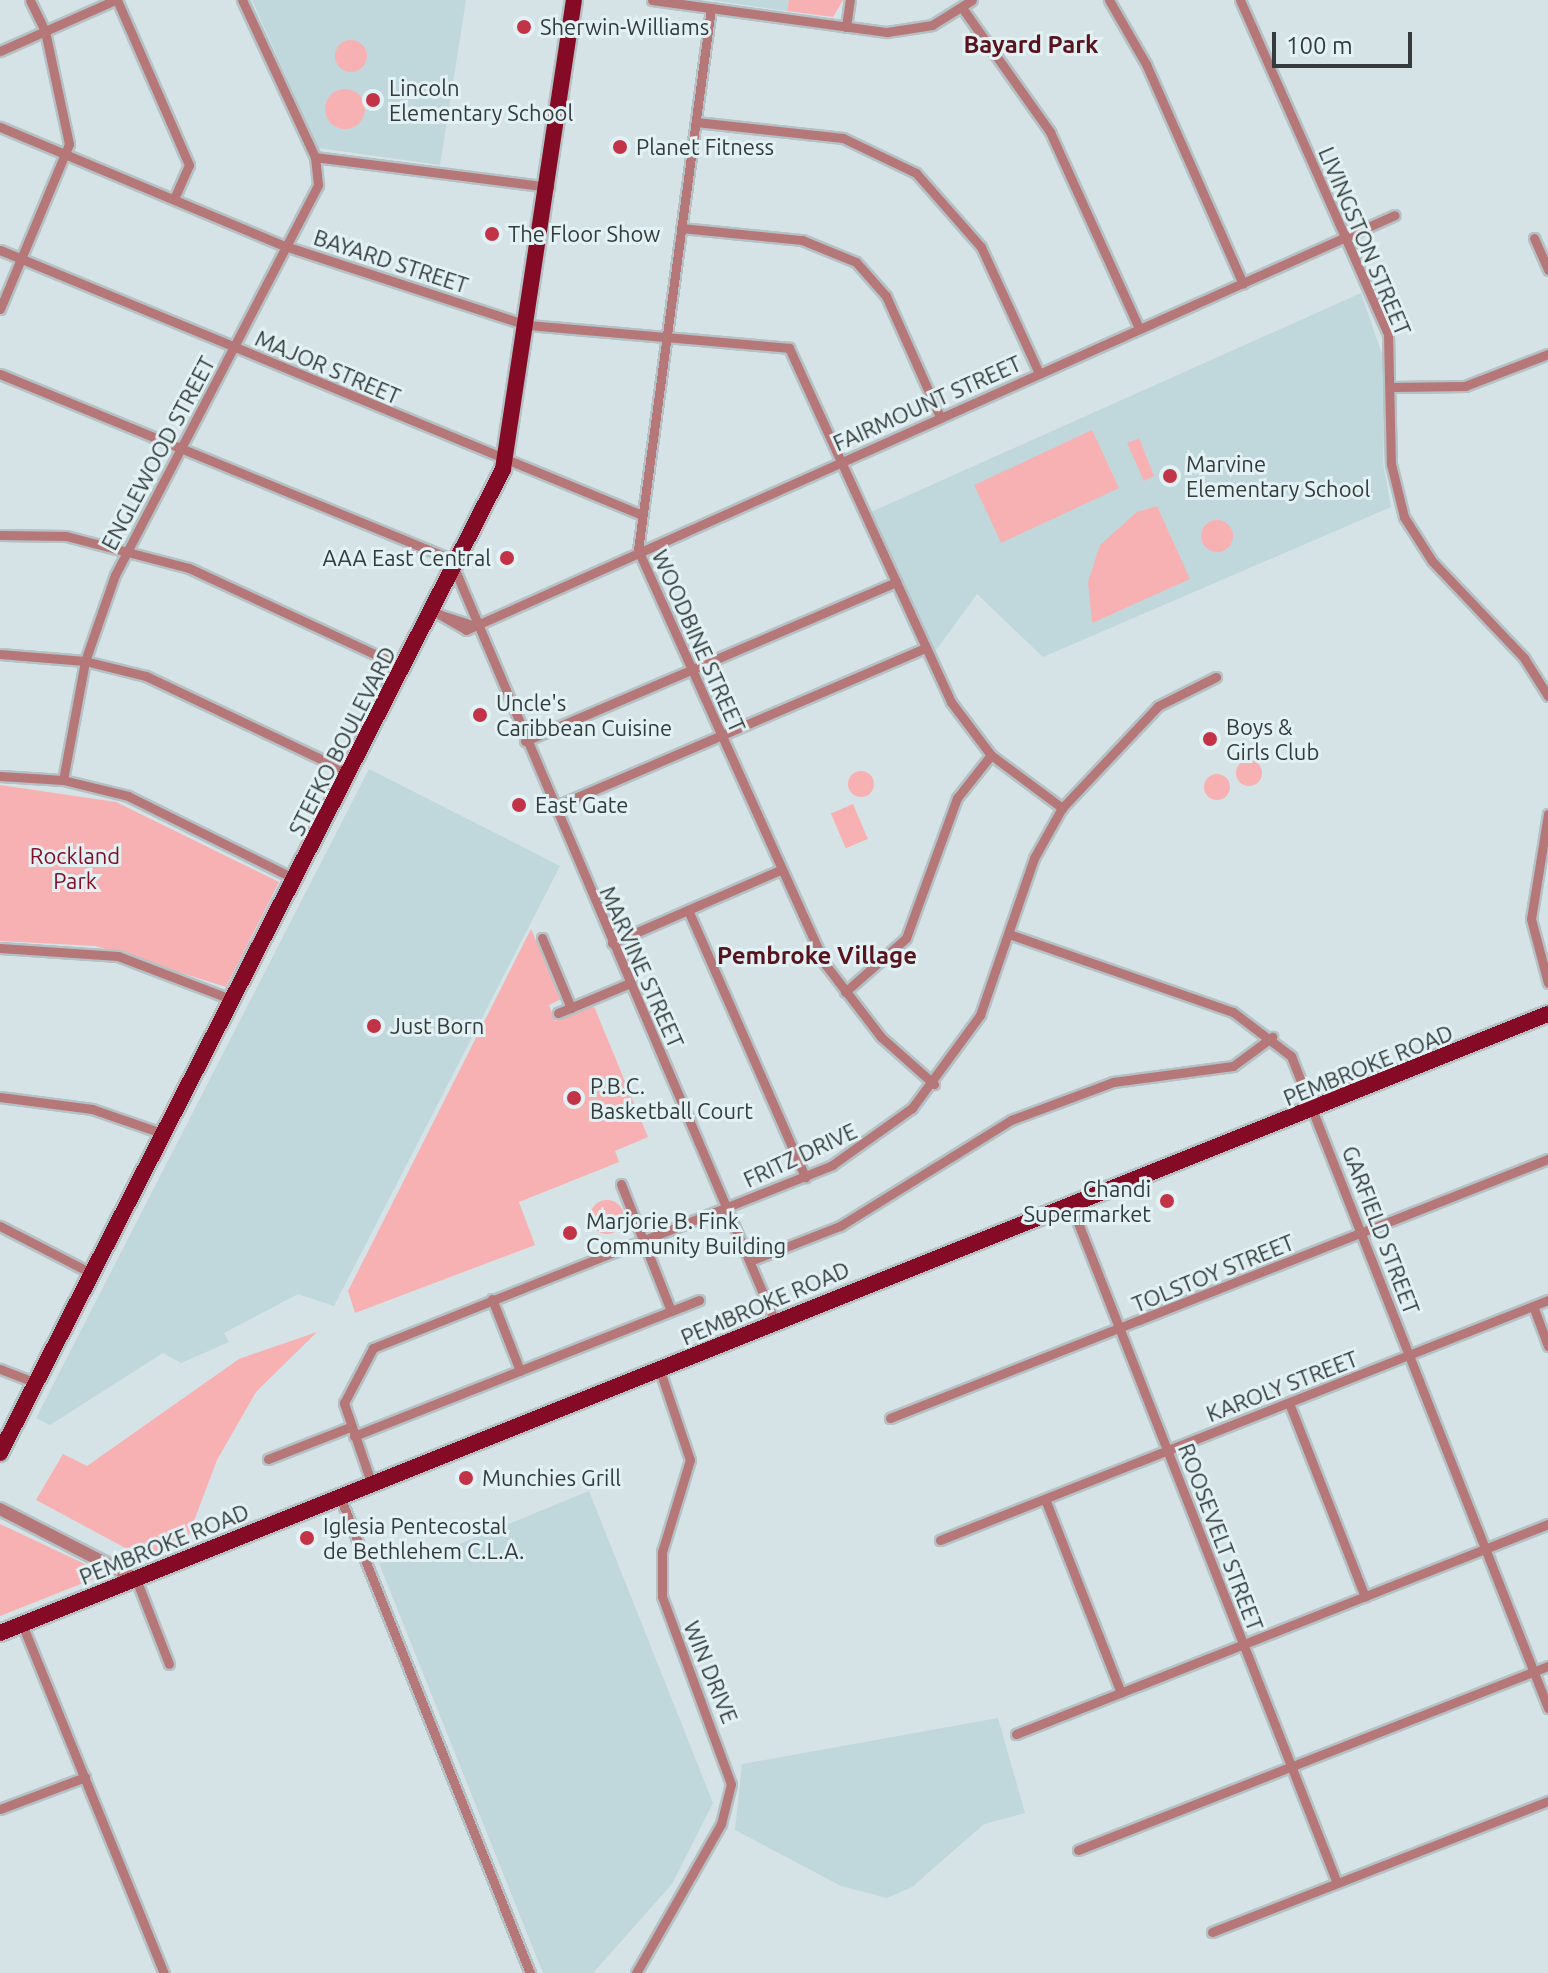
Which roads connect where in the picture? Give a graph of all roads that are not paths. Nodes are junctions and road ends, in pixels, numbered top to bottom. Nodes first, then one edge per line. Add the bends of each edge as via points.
1 (30, 0) edge
2 (116, 0) edge
3 (242, 0) edge
4 (574, 0) edge
5 (652, 0) edge
6 (850, 0) edge
7 (972, 0) edge
8 (1109, 0) edge
9 (1240, 0) edge
10 (711, 8) junction
11 (963, 9) junction
12 (846, 27) junction
13 (45, 31) junction
14 (0, 51) edge
15 (696, 122) junction
16 (0, 127) edge
17 (64, 154) junction
18 (315, 157) junction
19 (549, 187) junction
20 (174, 199) junction
21 (1395, 215) dead end
22 (681, 228) junction
23 (1346, 237) junction
24 (1534, 238) dead end
25 (285, 246) junction
26 (0, 250) edge
27 (21, 259) junction
28 (1548, 270) edge
29 (1243, 284) junction
30 (0, 309) edge
31 (527, 325) junction
32 (1139, 328) junction
33 (667, 337) junction
34 (234, 347) junction
35 (1548, 354) edge
36 (1039, 373) junction
37 (0, 374) edge
38 (1393, 387) junction
39 (940, 417) junction
40 (180, 449) junction
41 (506, 459) junction
42 (841, 461) junction
43 (642, 515) junction
44 (0, 535) edge
45 (129, 549) junction
46 (638, 550) junction
47 (456, 566) junction
48 (896, 582) junction
49 (437, 613) junction
50 (473, 624) junction
51 (925, 648) junction
52 (0, 654) edge
53 (85, 661) junction
54 (404, 668) junction
55 (691, 669) junction
56 (1216, 677) dead end
57 (1548, 696) edge
58 (721, 735) junction
59 (525, 741) junction
60 (991, 755) junction
61 (350, 773) junction
62 (0, 776) edge
63 (63, 780) junction
64 (554, 807) junction
65 (1062, 808) junction
66 (1548, 814) edge
67 (780, 870) junction
68 (296, 880) junction
69 (688, 910) junction
70 (1009, 934) junction
71 (542, 938) dead end
72 (612, 943) junction
73 (0, 948) edge
74 (630, 983) junction
75 (1548, 983) edge
76 (845, 992) junction
77 (233, 1000) junction
78 (571, 1008) junction
79 (558, 1013) dead end
80 (1548, 1014) edge
81 (1272, 1037) junction
82 (934, 1084) junction
83 (0, 1097) edge
84 (1315, 1111) junction
85 (164, 1134) junction
86 (1548, 1159) edge
87 (805, 1177) junction
88 (621, 1184) dead end
89 (1071, 1205) junction
90 (726, 1208) junction
91 (0, 1226) edge
92 (1362, 1233) junction
93 (643, 1240) junction
94 (750, 1261) junction
95 (93, 1274) junction
96 (492, 1299) junction
97 (699, 1300) dead end
98 (1548, 1300) edge
99 (1533, 1306) junction
100 (671, 1311) junction
101 (776, 1324) junction
102 (1119, 1329) junction
103 (1548, 1346) edge
104 (1411, 1356) junction
105 (0, 1369) edge
106 (520, 1371) junction
107 (660, 1371) junction
108 (36, 1383) junction
109 (1289, 1403) junction
110 (890, 1418) dead end
111 (352, 1432) junction
112 (1167, 1450) junction
113 (0, 1453) edge
114 (268, 1459) dead end
115 (372, 1485) junction
116 (340, 1497) junction
117 (1045, 1499) junction
118 (0, 1509) edge
119 (1548, 1524) edge
120 (940, 1540) dead end
121 (1487, 1549) junction
122 (136, 1579) junction
123 (1365, 1597) junction
124 (22, 1624) junction
125 (0, 1633) edge
126 (1243, 1645) junction
127 (169, 1664) dead end
128 (1548, 1666) edge
129 (1534, 1671) junction
130 (1121, 1693) junction
131 (1548, 1708) edge
132 (1016, 1734) dead end
133 (1291, 1767) junction
134 (85, 1777) junction
135 (1548, 1801) edge
136 (0, 1809) edge
137 (1078, 1850) dead end
138 (1337, 1883) junction
139 (1212, 1932) dead end
140 (164, 1973) edge
141 (530, 1973) edge
142 (636, 1973) edge

1 - 13 street
2 - 13 street
2 - 20 street via 189,165
3 - 18 street
4 - 19 main road, STEFKO BOULEVARD
5 - 10 street
6 - 12 street
7 - 11 street
8 - 29 street
9 - 23 street, LIVINGSTON STREET
10 - 12 street
10 - 15 street, WOODBINE STREET
11 - 12 street via 912,30
11 - 32 street via 1050,132
13 - 14 street
13 - 17 street via 70,129
15 - 22 street, WOODBINE STREET
15 - 36 street via 843,138 916,173 981,247
16 - 17 street, BAYARD STREET
17 - 20 street, BAYARD STREET
17 - 27 street
18 - 19 street
18 - 25 street, ENGLEWOOD STREET via 318,185
19 - 31 main road, STEFKO BOULEVARD
20 - 25 street, BAYARD STREET
21 - 23 street, FAIRMOUNT STREET
22 - 33 street, WOODBINE STREET
22 - 39 street via 802,240 856,262 886,296
23 - 29 street, FAIRMOUNT STREET
23 - 38 street, LIVINGSTON STREET via 1388,334
24 - 28 street
25 - 31 street, BAYARD STREET
25 - 34 street, ENGLEWOOD STREET
26 - 27 street, MAJOR STREET
27 - 30 street
27 - 34 street, MAJOR STREET
29 - 32 street, FAIRMOUNT STREET
31 - 33 street, BAYARD STREET
31 - 41 main road, STEFKO BOULEVARD
32 - 36 street, FAIRMOUNT STREET
33 - 42 street, BAYARD STREET via 791,350
33 - 43 street, WOODBINE STREET
34 - 40 street, ENGLEWOOD STREET
34 - 41 street, MAJOR STREET
35 - 38 street via 1465,386
36 - 39 street, FAIRMOUNT STREET
37 - 40 street
38 - 57 street, LIVINGSTON STREET via 1391,464 1404,517 1432,561 1524,658
39 - 42 street, FAIRMOUNT STREET
40 - 45 street, ENGLEWOOD STREET
40 - 47 street
41 - 43 street, MAJOR STREET
41 - 47 main road, STEFKO BOULEVARD
42 - 46 street, FAIRMOUNT STREET
42 - 48 street
43 - 46 street, WOODBINE STREET
44 - 45 street via 66,536
45 - 53 street, ENGLEWOOD STREET
45 - 54 street via 243,588
46 - 50 street, FAIRMOUNT STREET
46 - 55 street, WOODBINE STREET
47 - 49 main road, STEFKO BOULEVARD
47 - 50 street, MARVINE STREET
48 - 51 street
48 - 55 street
49 - 50 street via 466,630
49 - 54 main road, STEFKO BOULEVARD
50 - 59 street, MARVINE STREET
51 - 58 street
51 - 60 street via 951,702
52 - 53 street
53 - 61 street via 180,689
53 - 63 street, ENGLEWOOD STREET
54 - 61 main road, STEFKO BOULEVARD
55 - 58 street, WOODBINE STREET
55 - 59 street
56 - 65 street, FRITZ DRIVE via 1158,706
58 - 64 street
58 - 67 street, WOODBINE STREET
59 - 64 street, MARVINE STREET
60 - 65 street
60 - 76 street via 957,798 906,938
61 - 68 main road, STEFKO BOULEVARD
62 - 63 street
63 - 68 street via 136,800
64 - 72 street, MARVINE STREET
65 - 70 street, FRITZ DRIVE via 1034,858
66 - 75 street via 1531,919
67 - 69 street
67 - 76 street, WOODBINE STREET
68 - 77 main road, STEFKO BOULEVARD
69 - 72 street
69 - 87 street
70 - 81 street, GARFIELD STREET via 1226,1009
70 - 82 street, FRITZ DRIVE via 980,1015
71 - 78 street
72 - 74 street, MARVINE STREET
73 - 77 street via 118,956
74 - 78 street
74 - 90 street, MARVINE STREET
76 - 82 street, WOODBINE STREET via 881,1037
77 - 85 main road, STEFKO BOULEVARD
78 - 79 street
80 - 84 main road, PEMBROKE ROAD
81 - 84 street, GARFIELD STREET via 1296,1065
81 - 94 street via 1233,1066 1122,1080 1011,1120 840,1226
82 - 87 street, FRITZ DRIVE via 870,1143
83 - 85 street via 92,1109
84 - 89 main road, PEMBROKE ROAD
84 - 92 street, GARFIELD STREET
85 - 95 main road, STEFKO BOULEVARD
86 - 92 street, TOLSTOY STREET
87 - 90 street, FRITZ DRIVE
88 - 93 street
89 - 101 main road, PEMBROKE ROAD
89 - 102 street, ROOSEVELT STREET
90 - 93 street, FRITZ DRIVE
90 - 94 street, MARVINE STREET
91 - 95 street
92 - 102 street, TOLSTOY STREET
92 - 104 street, GARFIELD STREET
93 - 96 street, FRITZ DRIVE
93 - 100 street
94 - 101 street, MARVINE STREET
95 - 108 main road, STEFKO BOULEVARD
96 - 106 street
96 - 111 street, FRITZ DRIVE via 373,1348 344,1397
97 - 100 street
98 - 99 street, KAROLY STREET
99 - 103 street
99 - 104 street, KAROLY STREET
100 - 106 street
101 - 107 main road, PEMBROKE ROAD
102 - 110 street, TOLSTOY STREET
102 - 112 street, ROOSEVELT STREET
104 - 109 street, KAROLY STREET
104 - 121 street, GARFIELD STREET
105 - 108 street
106 - 111 street
107 - 115 main road, PEMBROKE ROAD
107 - 142 street, WIN DRIVE via 690,1460 662,1552 662,1596 731,1784 721,1824
108 - 113 main road, STEFKO BOULEVARD
109 - 112 street, KAROLY STREET
109 - 123 street
111 - 114 street
111 - 115 street, FRITZ DRIVE
112 - 117 street, KAROLY STREET
112 - 126 street, ROOSEVELT STREET
115 - 116 main road, PEMBROKE ROAD
116 - 122 main road, PEMBROKE ROAD
116 - 141 street
117 - 120 street, KAROLY STREET
117 - 130 street
118 - 122 street
119 - 121 street
121 - 123 street
121 - 129 street, GARFIELD STREET
122 - 124 main road, PEMBROKE ROAD
122 - 127 street
123 - 126 street
124 - 125 main road, PEMBROKE ROAD
124 - 134 street
126 - 130 street
126 - 133 street, ROOSEVELT STREET
128 - 129 street
129 - 131 street, GARFIELD STREET
129 - 133 street
130 - 132 street
133 - 137 street
133 - 138 street, ROOSEVELT STREET
134 - 136 street
134 - 140 street
135 - 138 street
138 - 139 street

